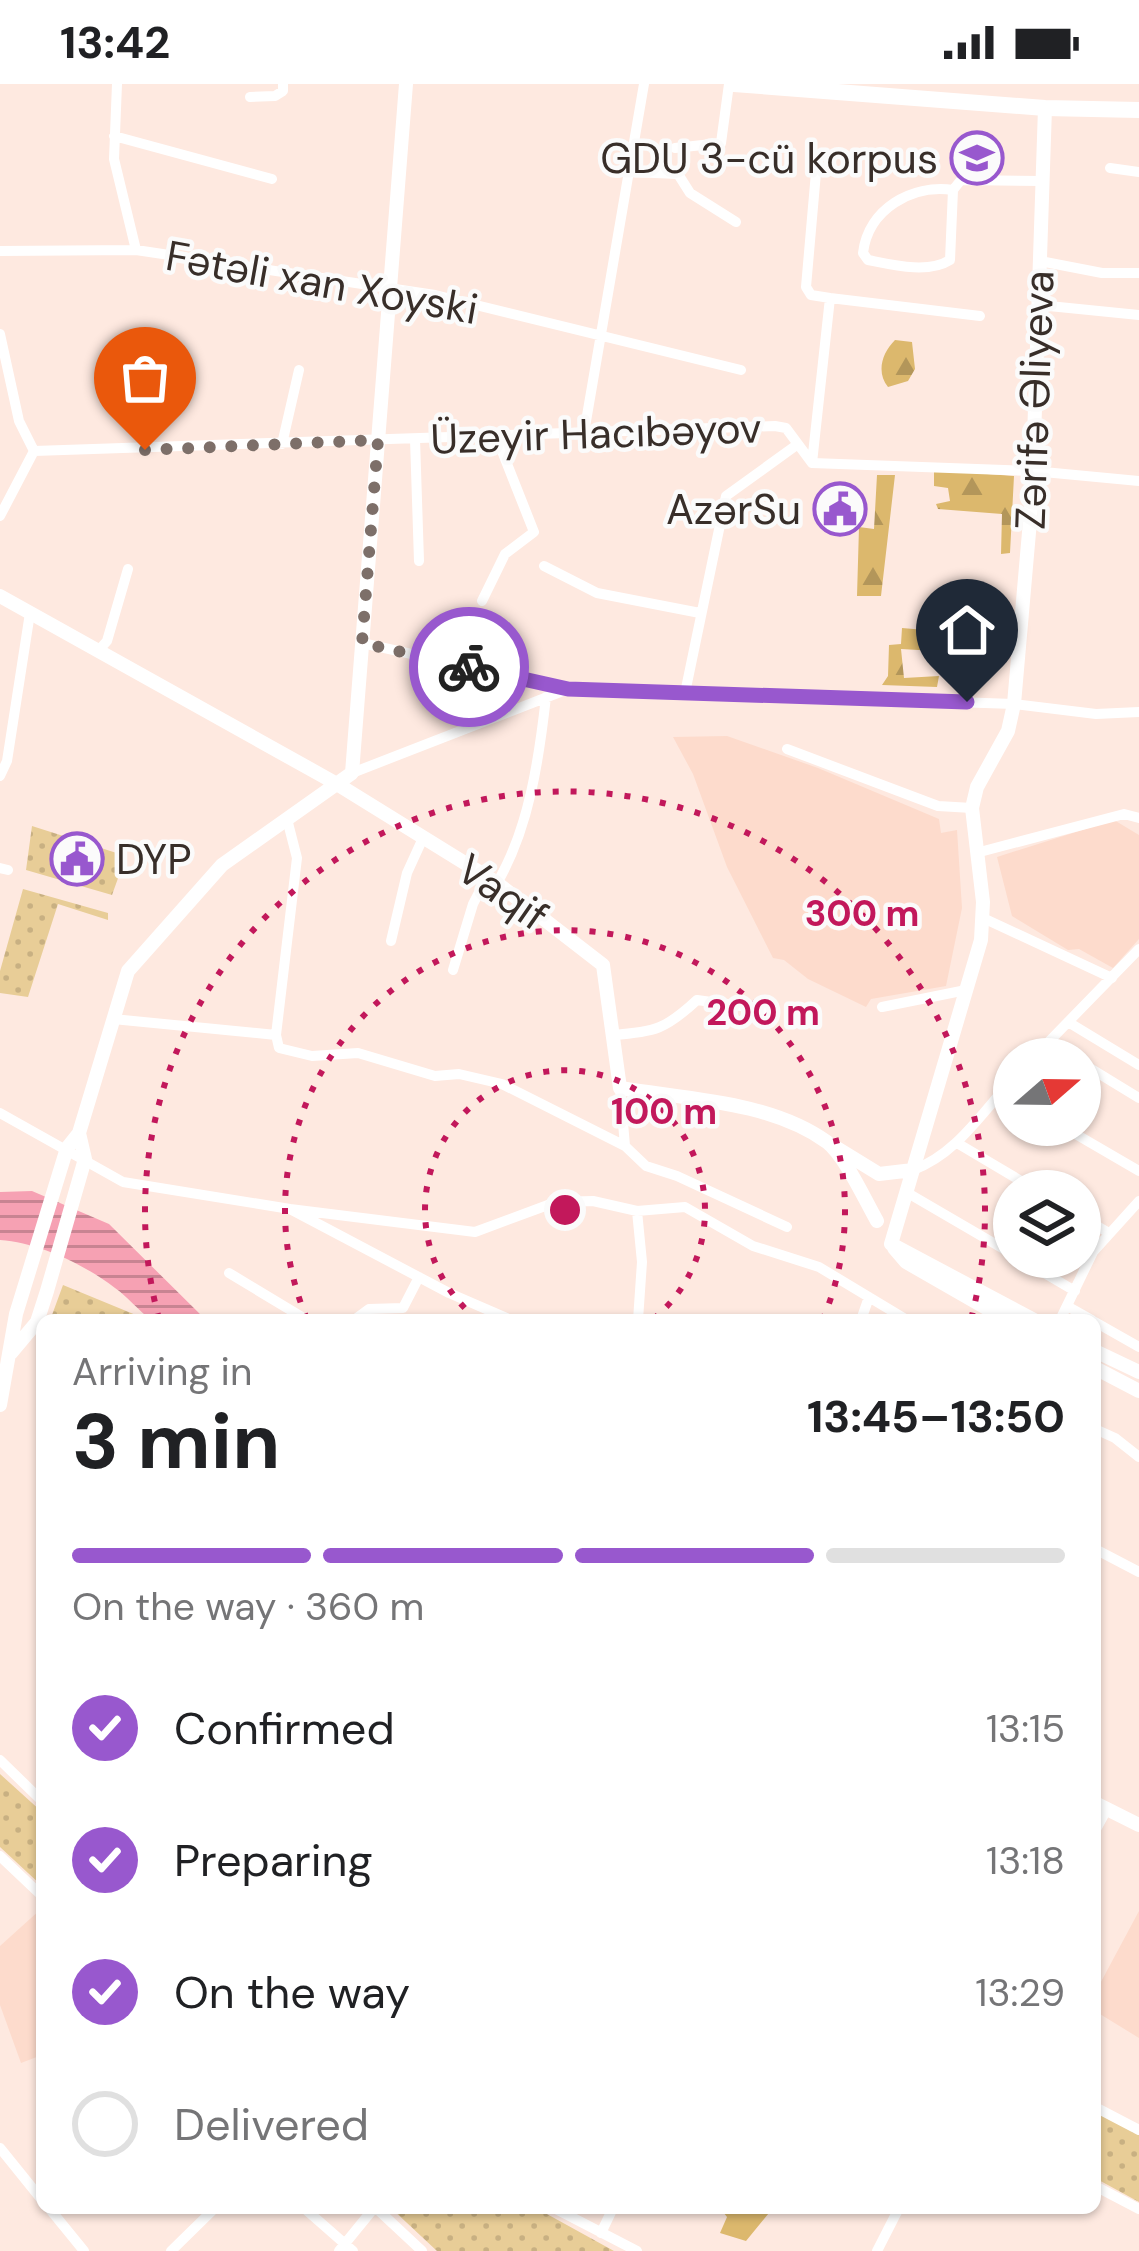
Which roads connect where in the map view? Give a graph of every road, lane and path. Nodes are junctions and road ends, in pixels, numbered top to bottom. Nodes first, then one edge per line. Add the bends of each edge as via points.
1 (117, 84) edge
2 (284, 84) edge
3 (406, 84) edge
4 (644, 84) edge
5 (732, 84) edge
6 (803, 87) edge
7 (250, 97) dead end
8 (1045, 108) junction
9 (1139, 110) edge
10 (114, 136) junction
11 (675, 148) dead end
12 (817, 161) dead end
13 (1110, 168) dead end
14 (632, 172) junction
15 (1139, 172) edge
16 (272, 179) dead end
17 (1042, 182) junction
18 (953, 190) junction
19 (736, 222) dead end
20 (136, 250) junction
21 (0, 251) edge
22 (1040, 261) junction
23 (1139, 274) edge
24 (390, 287) junction
25 (830, 298) junction
26 (1039, 304) junction
27 (1139, 314) edge
28 (980, 316) dead end
29 (0, 334) edge
30 (602, 338) junction
31 (299, 370) dead end
32 (741, 370) dead end
33 (584, 433) junction
34 (496, 436) junction
35 (415, 439) junction
36 (378, 440) junction
37 (282, 444) junction
38 (798, 445) junction
39 (34, 452) junction
40 (812, 463) junction
41 (1033, 470) junction
42 (1139, 481) edge
43 (0, 516) edge
44 (418, 561) dead end
45 (544, 566) dead end
46 (128, 569) dead end
47 (0, 596) edge
48 (482, 601) dead end
49 (30, 613) junction
50 (700, 613) junction
51 (362, 643) junction
52 (98, 651) junction
53 (568, 689) junction
54 (685, 693) junction
55 (546, 698) junction
56 (1014, 704) junction
57 (1139, 712) edge
58 (787, 749) dead end
59 (352, 773) junction
60 (0, 776) edge
61 (337, 784) junction
62 (972, 808) junction
63 (1139, 818) edge
64 (286, 819) junction
65 (423, 838) junction
66 (976, 853) junction
67 (492, 880) junction
68 (983, 918) junction
69 (391, 940) dead end
70 (1139, 950) edge
71 (1134, 964) edge
72 (453, 970) dead end
73 (1112, 978) junction
74 (966, 990) junction
75 (882, 1007) dead end
76 (770, 1010) dead end
77 (113, 1019) junction
78 (1068, 1022) junction
79 (276, 1035) junction
80 (613, 1035) junction
81 (1052, 1038) edge
82 (1139, 1065) edge
83 (1101, 1075) edge
84 (620, 1088) junction
85 (1139, 1098) edge
86 (993, 1101) edge
87 (0, 1113) edge
88 (80, 1133) junction
89 (957, 1143) junction
90 (831, 1144) junction
91 (625, 1145) junction
92 (1096, 1146) edge
93 (67, 1148) junction
94 (83, 1166) junction
95 (913, 1170) junction
96 (1003, 1170) edge
97 (1139, 1171) edge
98 (906, 1192) junction
99 (1139, 1202) edge
100 (290, 1209) junction
101 (638, 1211) junction
102 (878, 1221) joint
103 (787, 1227) dead end
104 (1101, 1228) edge
105 (1109, 1233) junction
106 (993, 1243) edge
107 (891, 1244) junction
108 (230, 1274) dead end
109 (419, 1277) junction
110 (1053, 1278) edge
111 (1075, 1291) junction
112 (869, 1297) junction
113 (0, 1306) edge
114 (1067, 1306) junction
115 (16, 1314) junction
116 (41, 1314) edge
117 (297, 1314) edge
118 (362, 1314) edge
119 (499, 1314) edge
120 (638, 1314) edge
121 (863, 1314) edge
122 (897, 1314) edge
123 (997, 1314) edge
124 (1023, 1314) edge
125 (1063, 1314) edge
126 (1081, 1314) edge
127 (36, 1322) edge
128 (36, 1326) edge
129 (1101, 1326) edge
130 (1139, 1347) edge
131 (1101, 1354) edge
132 (8, 1356) junction
133 (1101, 1371) edge
134 (1139, 1372) edge
135 (1139, 1391) edge
136 (0, 1406) edge
137 (1101, 1432) edge
138 (1139, 1457) edge
139 (1101, 1553) edge
140 (1139, 1572) edge
141 (0, 1760) edge
142 (36, 1796) edge
143 (1101, 1806) edge
144 (1139, 1825) edge
145 (0, 1856) edge
146 (36, 1890) edge
147 (1101, 2110) edge
148 (1139, 2130) edge
149 (0, 2148) edge
150 (1101, 2189) edge
151 (36, 2193) edge
152 (1139, 2210) edge
153 (54, 2214) edge
154 (209, 2214) edge
155 (310, 2214) edge
156 (371, 2214) edge
157 (382, 2214) edge
158 (565, 2214) edge
159 (611, 2214) edge
160 (896, 2214) edge
161 (601, 2233) junction
162 (346, 2248) edge
163 (84, 2251) edge
164 (171, 2251) edge
165 (422, 2251) edge
166 (638, 2251) edge
167 (877, 2251) edge

1 - 10 street, Fətəli xan Xoyski
2 - 7 street via 275,96
3 - 24 street
4 - 14 street
5 - 6 main road
5 - 11 street via 721,143
6 - 8 main road
8 - 9 main road
8 - 17 street, Zərifə Əliyeva
10 - 16 street
10 - 20 street, Fətəli xan Xoyski
12 - 25 street via 806,287
13 - 15 street
14 - 19 street via 678,174 690,194
14 - 30 street
17 - 18 street via 961,180
17 - 22 street, Zərifə Əliyeva
18 - 18 street via 946,264 868,260 868,232 898,199
20 - 21 street
20 - 24 street, Fətəli xan Xoyski
22 - 23 street
22 - 26 street, Zərifə Əliyeva
24 - 30 street, Fətəli xan Xoyski
24 - 36 street
25 - 28 street
25 - 40 street
26 - 27 street
26 - 41 street, Zərifə Əliyeva
29 - 39 street
30 - 32 street, Fətəli xan Xoyski
30 - 33 street
31 - 37 street
33 - 34 street, Üzeyir Hacıbəyov
33 - 38 street, Üzeyir Hacıbəyov via 776,425
34 - 35 street, Üzeyir Hacıbəyov
34 - 48 street via 534,532 505,554
35 - 36 street, Üzeyir Hacıbəyov
35 - 44 street
36 - 37 street, Üzeyir Hacıbəyov
36 - 51 street
37 - 39 street, Üzeyir Hacıbəyov
38 - 40 street, Üzeyir Hacıbəyov
38 - 50 street via 725,496
39 - 43 street
40 - 41 street, Üzeyir Hacıbəyov
41 - 42 street, Üzeyir Hacıbəyov
41 - 56 street, Zərifə Əliyeva
45 - 50 street via 597,593
46 - 52 street
47 - 49 street, Vaqif
49 - 52 street, Vaqif
49 - 60 street
50 - 54 street
51 - 53 street
51 - 59 street
52 - 61 street, Vaqif
53 - 54 street
53 - 55 street
54 - 56 street
55 - 59 street
55 - 67 street via 514,854
56 - 57 street
56 - 62 street, Zərifə Əliyeva
58 - 62 street via 938,806
59 - 61 street
61 - 64 street
61 - 65 street, Vaqif
62 - 66 street, Zərifə Əliyeva
63 - 66 street via 1124,814
64 - 77 street via 222,865 128,970
64 - 79 street via 297,858
65 - 67 street, Vaqif
65 - 69 street
66 - 68 street, Zərifə Əliyeva
67 - 72 street via 473,904
67 - 80 street, Vaqif via 603,964
68 - 73 street
68 - 74 street, Zərifə Əliyeva
70 - 71 street
71 - 73 street
73 - 78 street
74 - 75 street
74 - 95 street, Zərifə Əliyeva
76 - 80 street via 697,1000 656,1030
77 - 79 street
77 - 88 street
78 - 81 street
78 - 82 street
79 - 91 street via 279,1048 358,1053 435,1076 502,1084
80 - 84 street, Vaqif
83 - 85 street
84 - 90 street via 753,1110
84 - 91 street
86 - 89 street
87 - 93 street
88 - 93 street
88 - 94 street
89 - 95 street
89 - 96 street
90 - 95 street via 879,1174
90 - 102 street
91 - 103 street via 646,1166
92 - 97 street
93 - 94 street
93 - 115 street
94 - 100 street via 123,1182
94 - 116 street
95 - 98 street, Zərifə Əliyeva
98 - 106 street
98 - 107 street, Zərifə Əliyeva
99 - 105 street
100 - 101 street via 476,1232 556,1202
100 - 109 street
101 - 112 street via 685,1207
101 - 120 street
102 - 107 street
104 - 105 street
105 - 111 street
107 - 123 street via 906,1262
107 - 124 street
108 - 117 street
109 - 118 street via 403,1308
109 - 119 street
110 - 111 street
111 - 114 street
112 - 121 street
112 - 122 street
113 - 115 street
114 - 125 street
114 - 126 street
115 - 127 street
115 - 132 street
128 - 132 street
129 - 130 street
131 - 134 street
132 - 136 street
133 - 135 street
137 - 138 street
139 - 140 street
141 - 142 street
143 - 144 street
145 - 146 street
147 - 148 street
149 - 151 street
150 - 152 street
153 - 163 street
154 - 164 street
155 - 162 street
156 - 162 street
157 - 165 street
158 - 161 street
159 - 161 street
160 - 167 street
161 - 166 street

